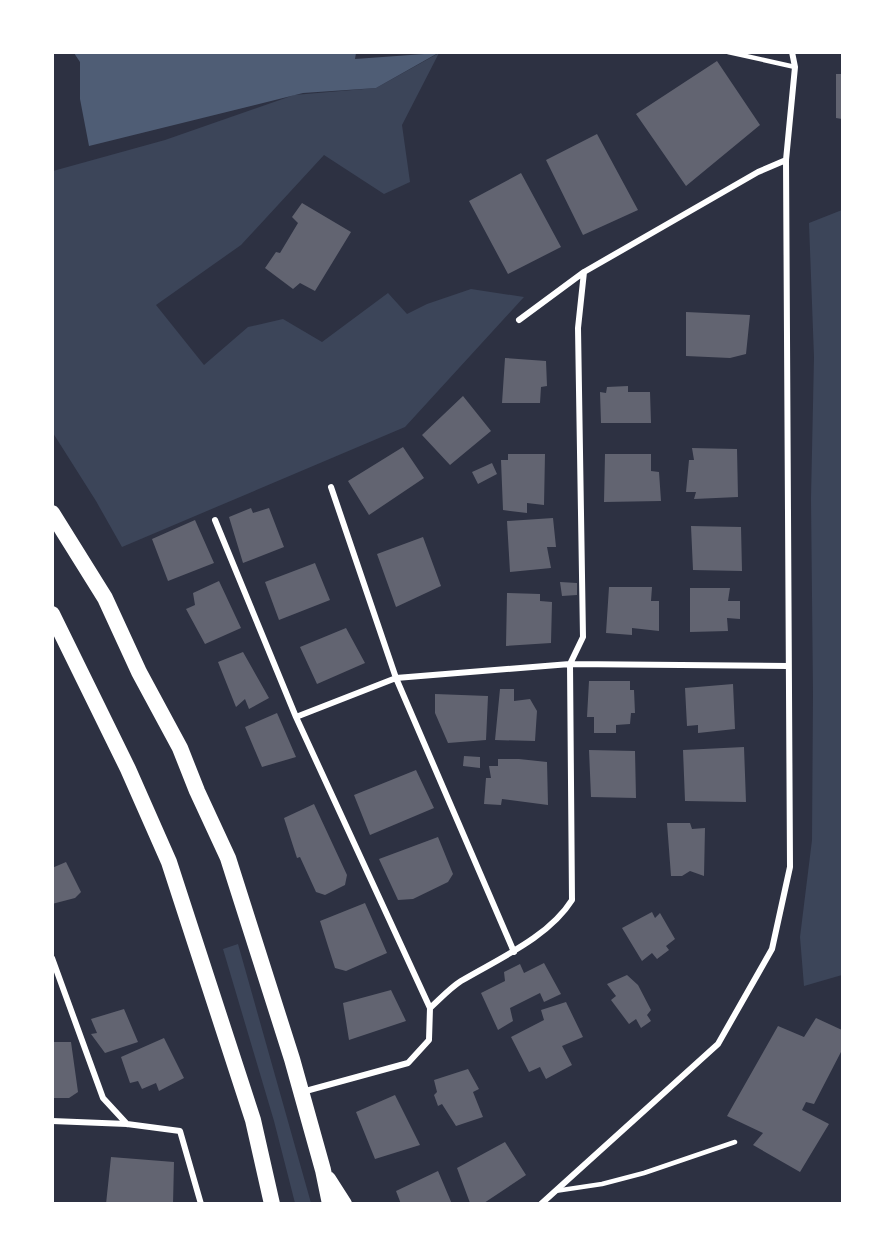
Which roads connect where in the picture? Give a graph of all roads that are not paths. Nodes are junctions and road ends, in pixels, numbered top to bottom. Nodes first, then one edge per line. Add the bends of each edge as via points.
1 (728, 52) edge
2 (792, 52) edge
3 (795, 67) junction
4 (786, 160) junction
5 (584, 272) junction
6 (519, 320) dead end
7 (331, 487) dead end
8 (52, 513) edge
9 (215, 520) dead end
10 (52, 614) edge
11 (570, 664) junction
12 (788, 666) junction
13 (396, 678) junction
14 (296, 717) junction
15 (514, 952) junction
16 (52, 958) edge
17 (430, 1008) junction
18 (301, 1092) junction
19 (52, 1121) edge
20 (127, 1124) junction
21 (735, 1142) dead end
22 (323, 1170) junction
23 (555, 1191) junction
24 (201, 1203) edge
25 (272, 1203) edge
26 (330, 1203) edge
27 (344, 1203) edge
28 (542, 1203) edge

1 - 3 lane
2 - 3 street
3 - 4 street
4 - 5 street via 758,172
4 - 12 street
5 - 6 street
5 - 11 street via 578,328 583,637
7 - 13 street
8 - 18 highway via 105,598 180,748 228,858
9 - 14 street
10 - 25 highway via 169,862 253,1120
11 - 12 street
11 - 13 street
11 - 15 street via 572,900 564,913
12 - 23 street via 790,867 772,950 718,1044
13 - 14 street
13 - 15 street
14 - 17 street
15 - 17 street via 459,982
16 - 20 street via 103,1098
17 - 18 street via 429,1040 408,1063
18 - 22 highway
19 - 20 street
20 - 24 street via 180,1131
21 - 23 lane via 644,1173
22 - 26 highway
22 - 27 highway
23 - 28 street

